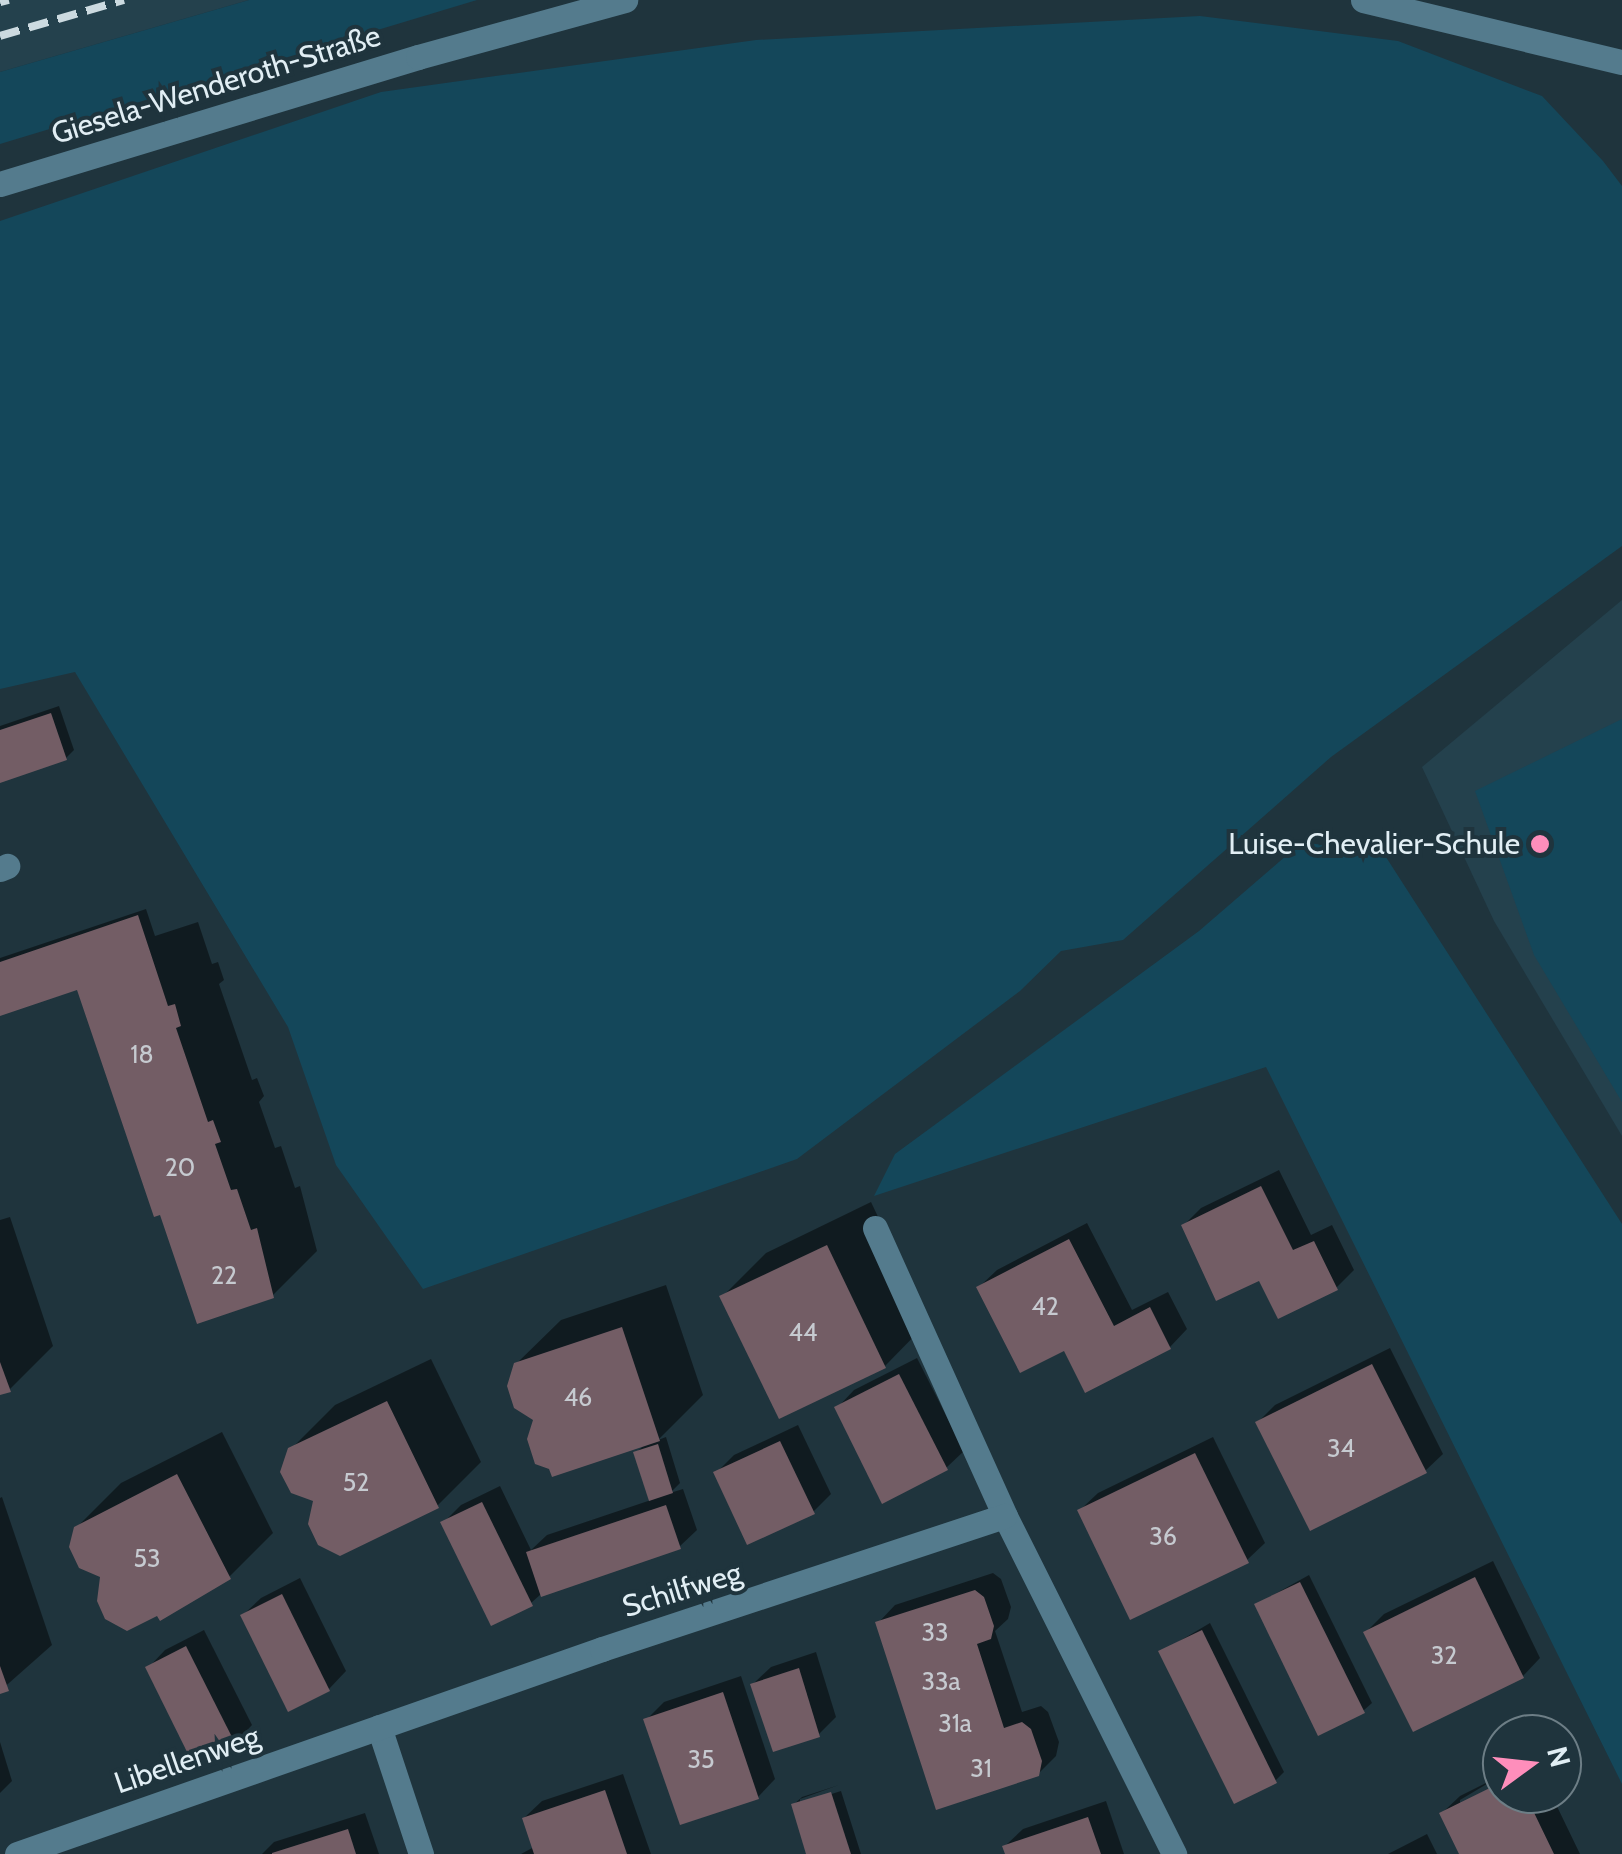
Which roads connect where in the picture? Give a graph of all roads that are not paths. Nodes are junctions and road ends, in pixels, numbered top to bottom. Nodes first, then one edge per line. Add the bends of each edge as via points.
1 (625, 0) edge
2 (1362, 0) edge
3 (1622, 62) edge
4 (0, 184) edge
5 (875, 1228) dead end
6 (1006, 1516) junction
7 (379, 1727) junction
8 (17, 1854) edge
9 (422, 1854) edge
10 (1174, 1854) edge

1 - 4 street, Giesela-Wenderoth-Straße
2 - 3 street
5 - 6 street
6 - 7 street, Schilfweg
6 - 10 street
7 - 8 street, Libellenweg
7 - 9 street

